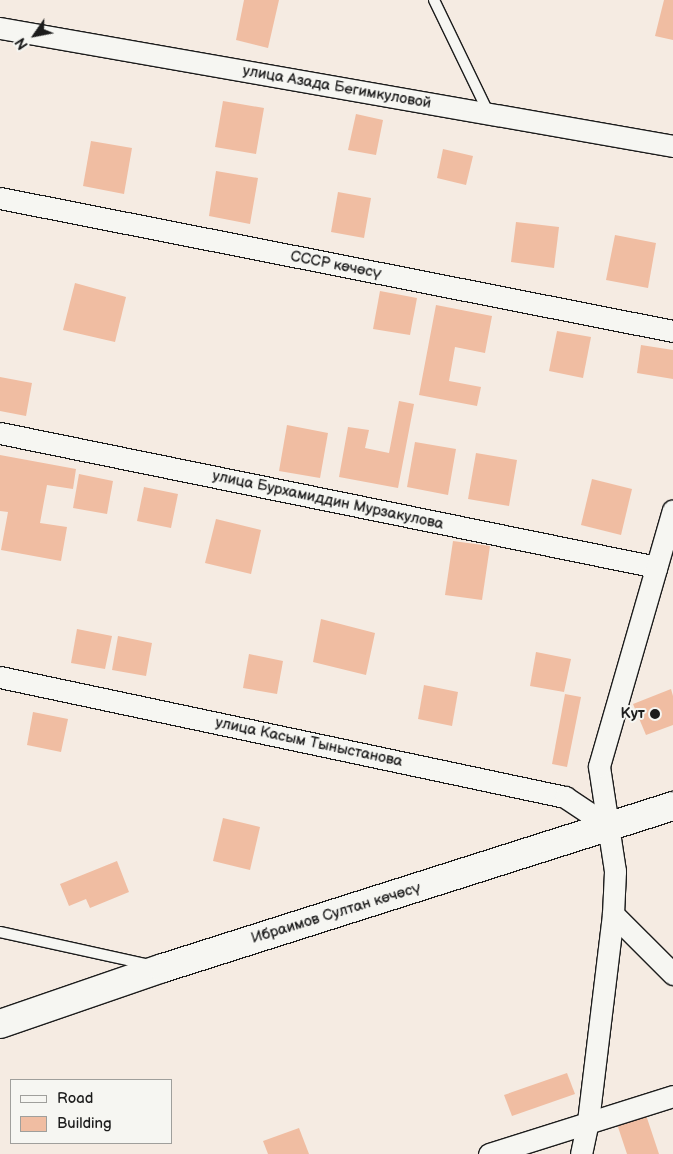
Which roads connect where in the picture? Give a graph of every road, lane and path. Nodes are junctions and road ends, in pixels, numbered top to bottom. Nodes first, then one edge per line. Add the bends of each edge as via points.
1 (434, 0) edge
2 (0, 28) edge
3 (489, 114) junction
4 (673, 146) edge
5 (0, 198) edge
6 (673, 331) edge
7 (0, 433) edge
8 (673, 510) edge
9 (656, 568) junction
10 (0, 677) edge
11 (673, 806) edge
12 (610, 827) junction
13 (613, 914) junction
14 (0, 932) edge
15 (163, 968) junction
16 (673, 974) edge
17 (0, 1024) edge
18 (673, 1096) edge
19 (588, 1121) junction
20 (489, 1154) edge
21 (581, 1154) edge

1 - 3 lane
2 - 3 street, улица Азада Бегимкуловой
3 - 4 street, улица Азада Бегимкуловой
5 - 6 street, СССР көчөсү
7 - 9 street, улица Бурхамиддин Мурзакулова
8 - 9 street
9 - 12 street via 599,766
10 - 12 street, улица Касым Тыныстанова via 565,797
11 - 12 main road, Ибраимов Султан көчөсү
12 - 13 street via 615,871
12 - 15 main road, Ибраимов Султан көчөсү
13 - 16 street
13 - 19 street
14 - 15 lane
15 - 17 main road, Ибраимов Султан көчөсү
18 - 19 street
19 - 20 street
19 - 21 street

